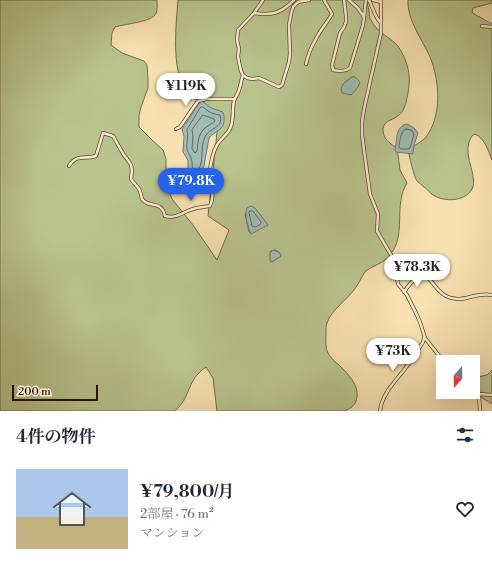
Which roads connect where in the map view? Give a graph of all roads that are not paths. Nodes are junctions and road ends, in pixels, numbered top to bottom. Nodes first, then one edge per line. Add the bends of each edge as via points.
1 (263, 0) edge
2 (294, 0) edge
3 (309, 0) edge
4 (324, 0) edge
5 (344, 0) edge
6 (349, 0) edge
7 (366, 0) edge
8 (369, 0) edge
9 (373, 0) edge
10 (381, 1) edge
11 (254, 13) junction
12 (364, 17) junction
13 (381, 24) junction
14 (482, 26) dead end
15 (492, 28) edge
16 (306, 64) dead end
17 (243, 75) junction
18 (234, 99) junction
19 (176, 128) dead end
20 (69, 166) dead end
21 (404, 292) junction
22 (492, 295) edge
23 (425, 338) junction
24 (438, 355) edge
25 (480, 394) edge
26 (492, 394) edge
27 (479, 399) edge
28 (380, 411) edge
29 (480, 411) edge

1 - 11 street
2 - 11 street via 278,13
3 - 17 street via 298,2 293,7 288,25 289,62 282,85 279,87 259,78 252,79
4 - 16 street via 332,14 315,40
5 - 12 street via 346,22 332,60 333,70 350,68
6 - 12 street
7 - 12 street
8 - 13 street
9 - 10 street
10 - 13 street
11 - 17 street via 238,30 238,56
13 - 21 street via 364,109 362,135 370,194 378,214 378,231 394,260 398,284
14 - 15 street
17 - 18 street
18 - 19 street via 198,101 180,127
18 - 20 street via 232,126 216,146 212,160 210,179 213,195 210,206 194,208 179,216 165,216 160,207 142,199 140,189 131,179 132,168 129,161 113,136 103,133 96,156 75,159
21 - 22 street via 415,279 424,275 448,298 460,300
21 - 23 street via 420,322
23 - 24 street
23 - 28 street via 384,398
25 - 26 street
27 - 29 street

